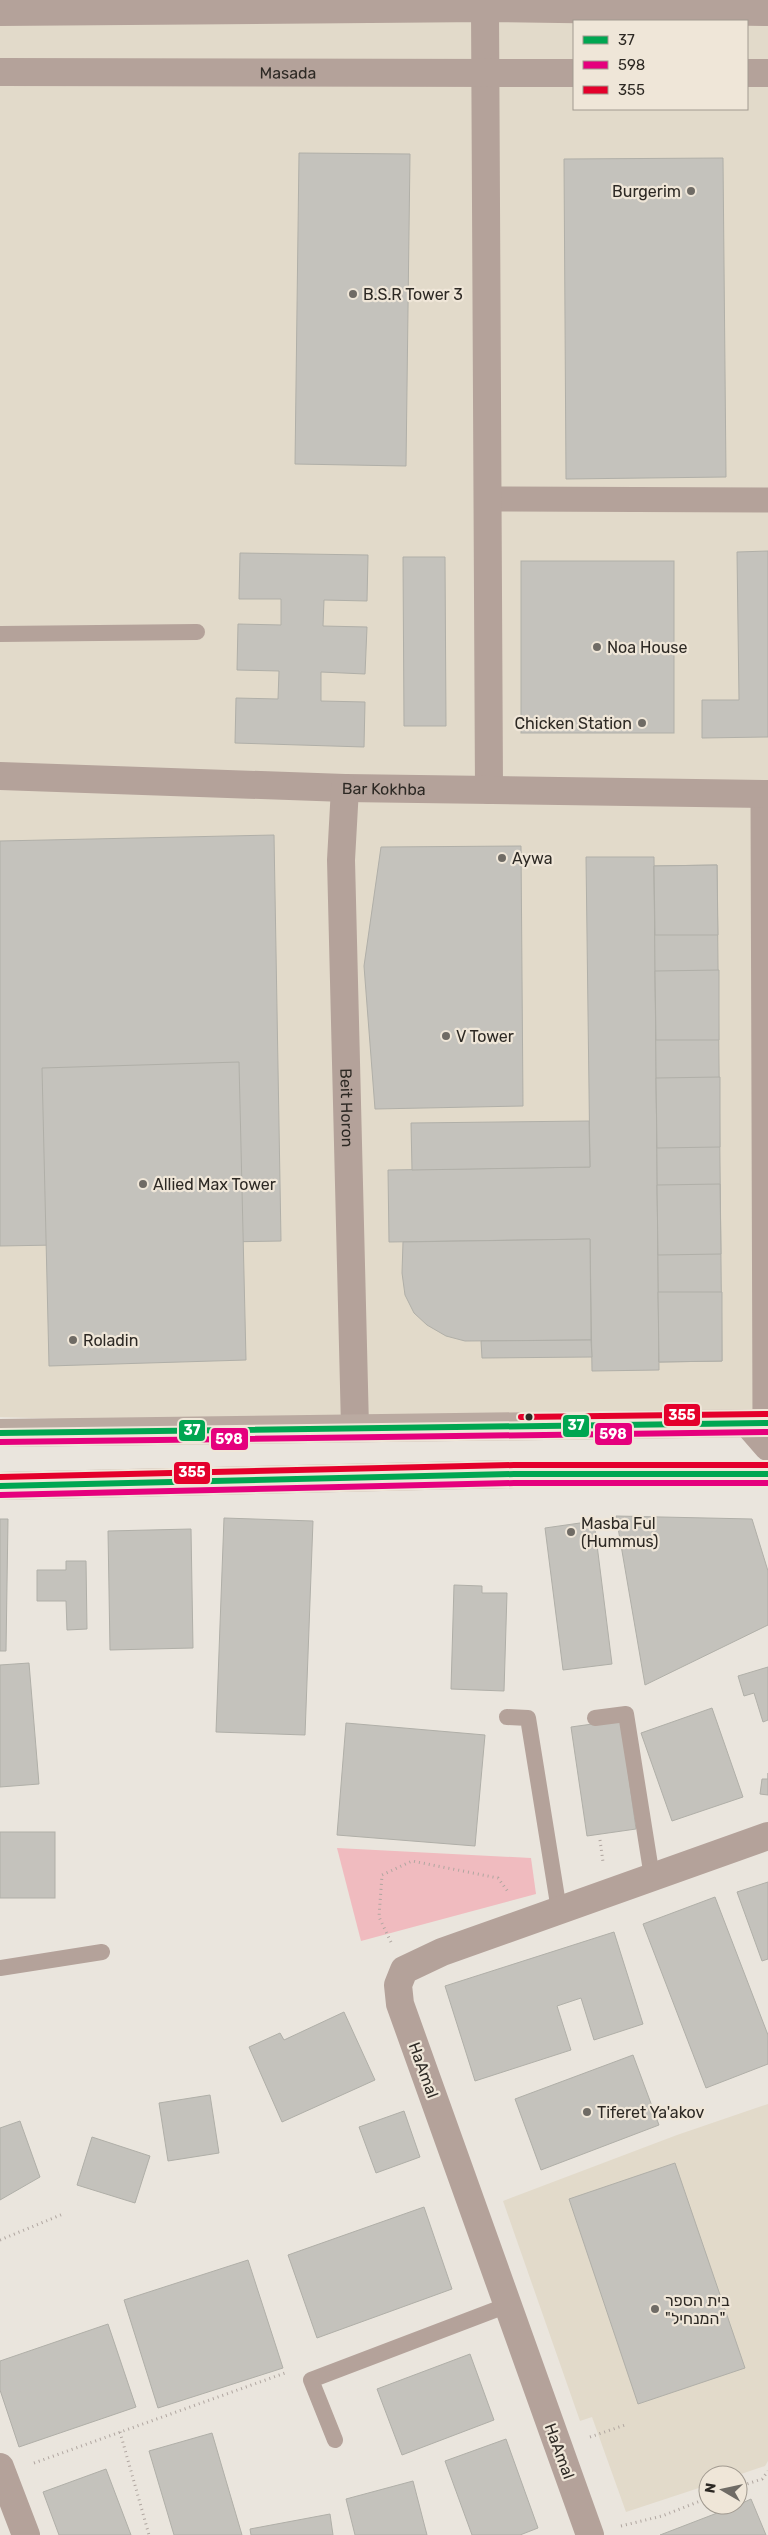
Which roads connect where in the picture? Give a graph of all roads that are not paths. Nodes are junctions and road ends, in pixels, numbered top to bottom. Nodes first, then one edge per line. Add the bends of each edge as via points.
1 (486, 8) junction
2 (0, 12) edge
3 (768, 12) edge
4 (0, 72) edge
5 (486, 73) junction
6 (573, 73) edge
7 (748, 73) edge
8 (768, 73) edge
9 (487, 499) junction
10 (768, 500) edge
11 (197, 632) dead end
12 (0, 634) edge
13 (0, 776) edge
14 (345, 788) junction
15 (488, 790) junction
16 (765, 794) edge
17 (0, 1414) edge
18 (355, 1427) junction
19 (762, 1430) edge
20 (39, 1432) junction
21 (0, 1433) edge
22 (768, 1474) edge
23 (0, 1486) edge
24 (507, 1717) dead end
25 (595, 1718) dead end
26 (768, 1836) edge
27 (652, 1877) junction
28 (559, 1910) junction
29 (102, 1952) dead end
30 (0, 1968) edge
31 (508, 2305) junction
32 (335, 2440) dead end
33 (1, 2471) edge
34 (26, 2535) edge
35 (590, 2535) edge

1 - 2 street
1 - 3 street
1 - 5 street
4 - 5 street, Masada
5 - 6 street, Masada
5 - 9 street
7 - 8 street
9 - 10 street
9 - 15 street
11 - 12 lane
13 - 14 street, Bar Kokhba
14 - 15 street, Bar Kokhba
14 - 18 street, Beit Horon via 341,860
15 - 16 street, Bar Kokhba
16 - 19 street
17 - 20 main road
18 - 19 main road
18 - 20 main road
20 - 21 main road
22 - 23 main road via 514,1474
24 - 28 lane via 528,1718
25 - 27 lane via 626,1714
26 - 27 street
27 - 28 street
28 - 31 street, HaAmal via 442,1952 404,1970 398,1985 400,2004
29 - 30 lane
31 - 32 lane via 311,2380
31 - 35 street, HaAmal
33 - 34 street

